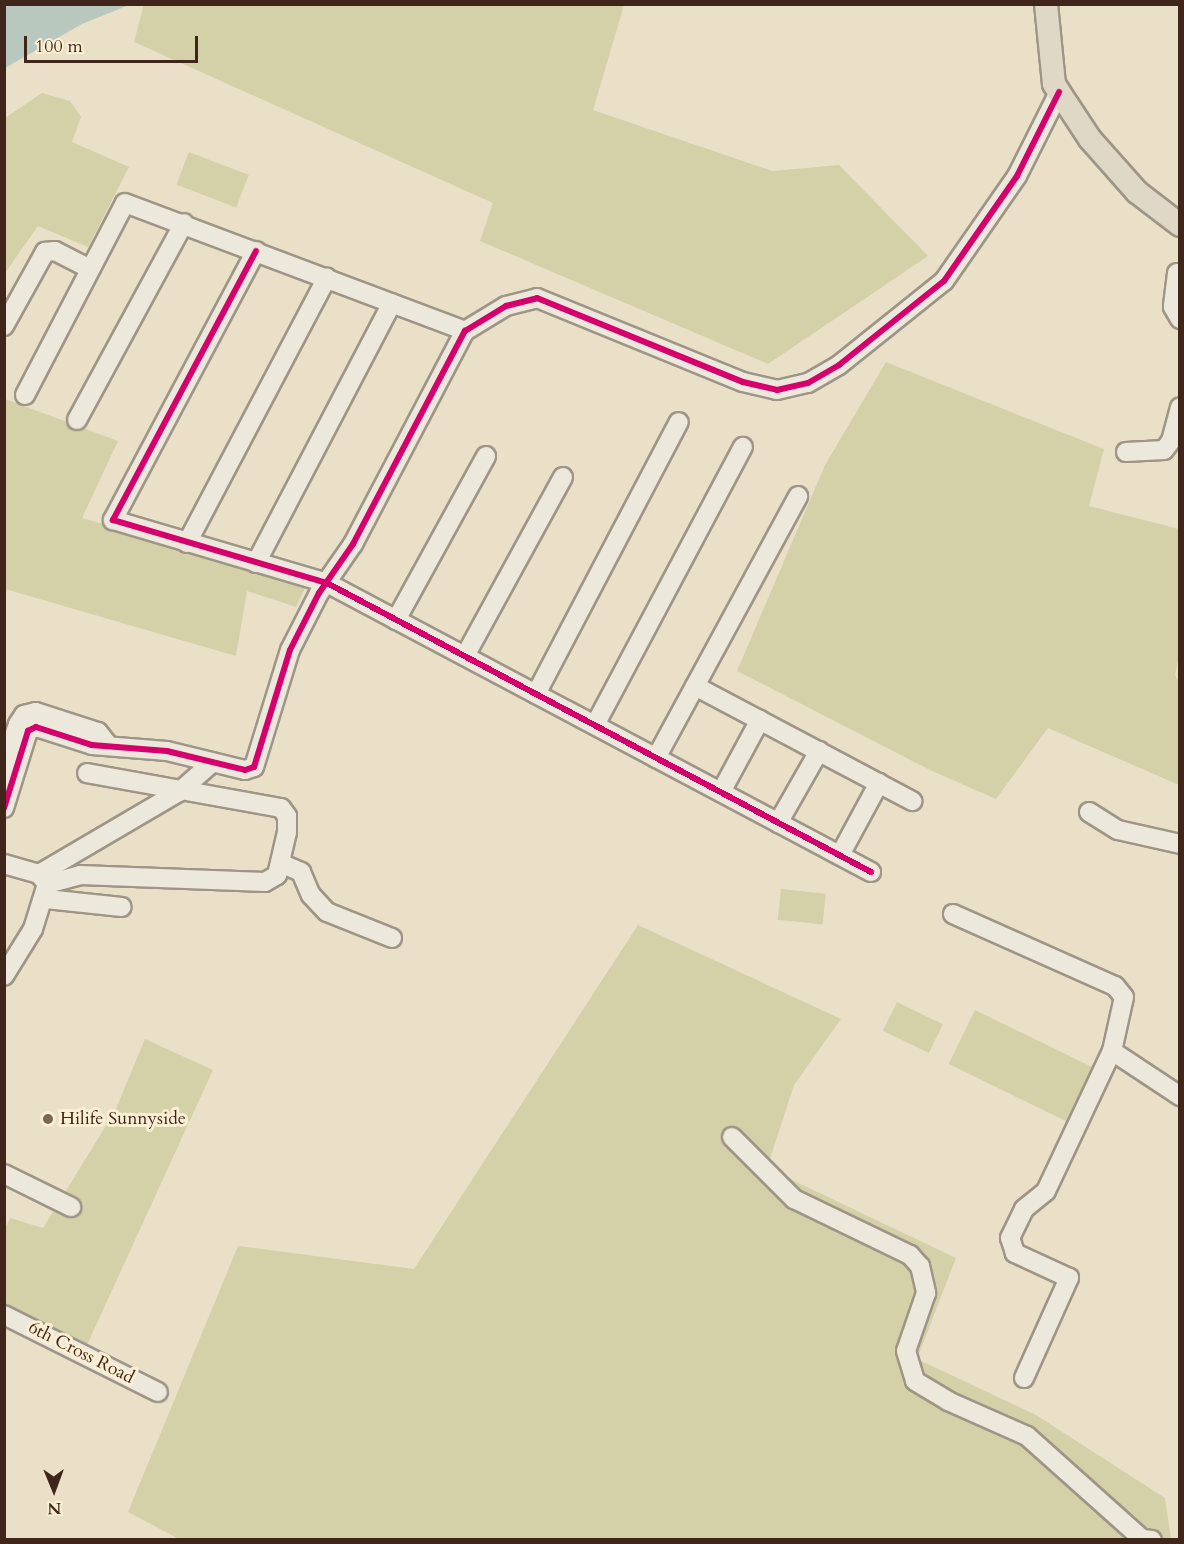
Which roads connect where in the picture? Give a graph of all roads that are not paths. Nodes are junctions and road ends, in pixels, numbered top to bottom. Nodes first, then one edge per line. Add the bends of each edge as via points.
1 (1046, 4) edge
2 (1054, 4) edge
3 (1050, 31) junction
4 (1059, 92) junction
5 (184, 223) junction
6 (1179, 225) edge
7 (256, 251) junction
8 (90, 269) junction
9 (1177, 273) dead end
10 (327, 278) junction
11 (392, 303) junction
12 (1179, 319) edge
13 (4, 326) edge
14 (465, 331) junction
15 (26, 395) dead end
16 (1179, 410) edge
17 (77, 420) dead end
18 (680, 422) dead end
19 (743, 447) dead end
20 (1126, 452) dead end
21 (486, 456) dead end
22 (563, 477) dead end
23 (798, 496) dead end
24 (187, 543) junction
25 (256, 563) junction
26 (327, 583) junction
27 (396, 620) junction
28 (465, 656) junction
29 (695, 686) junction
30 (536, 694) junction
31 (760, 720) junction
32 (595, 725) junction
33 (108, 745) junction
34 (819, 751) junction
35 (656, 758) junction
36 (213, 762) junction
37 (4, 765) edge
38 (87, 773) dead end
39 (879, 783) junction
40 (178, 792) junction
41 (721, 792) junction
42 (912, 801) dead end
43 (4, 808) edge
44 (1089, 812) dead end
45 (778, 823) junction
46 (1179, 844) edge
47 (840, 855) junction
48 (280, 863) junction
49 (4, 864) edge
50 (871, 872) dead end
51 (44, 886) junction
52 (122, 906) dead end
53 (953, 914) dead end
54 (392, 938) dead end
55 (4, 976) edge
56 (1112, 1051) junction
57 (1179, 1096) edge
58 (732, 1137) dead end
59 (4, 1174) edge
60 (71, 1207) dead end
61 (4, 1315) edge
62 (1024, 1378) dead end
63 (158, 1392) dead end
64 (1152, 1539) edge

1 - 3 main road
2 - 3 main road
3 - 4 main road via 1054,84
4 - 6 main road via 1090,139 1137,192
4 - 14 street via 1017,176 944,281 839,365 808,382 777,390 743,382 537,298 506,306
5 - 7 street
5 - 8 street via 125,203
5 - 17 street
7 - 10 street
7 - 24 street via 112,518 116,523
8 - 13 street via 54,250 45,252
8 - 15 street
9 - 12 street via 1173,307
10 - 11 street
10 - 24 street
11 - 14 street
11 - 25 street
14 - 26 street via 353,543
16 - 20 street via 1164,450
18 - 30 street
19 - 32 street
21 - 27 street
22 - 28 street
23 - 29 street
24 - 25 street
25 - 26 street
26 - 27 street
26 - 36 street via 290,650 254,767 245,770
27 - 28 street
28 - 30 street
29 - 31 street
29 - 35 street
30 - 32 street
31 - 34 street
31 - 41 street
32 - 35 street
33 - 36 street via 167,751
33 - 37 street via 98,732 36,712 24,715 18,724
33 - 43 street via 92,745 36,727 28,731
34 - 39 street
34 - 45 street
35 - 41 street
36 - 40 street
38 - 40 street
39 - 42 street
39 - 47 street
40 - 48 street via 281,808 287,816
40 - 51 street
41 - 45 street
44 - 46 street via 1118,830
45 - 47 street
47 - 50 street
48 - 51 street via 273,880 265,882 80,875
48 - 54 street via 300,872 311,896 327,912
49 - 51 street
51 - 52 street
51 - 55 street via 33,929
53 - 56 street via 1115,986 1124,998
56 - 57 street
56 - 62 street via 1046,1191 1024,1209 1010,1238 1016,1253 1069,1278
58 - 64 street via 794,1199 910,1255 920,1266 926,1293 906,1351 915,1381 948,1401 1027,1436 1142,1539
59 - 60 street
61 - 63 street, 6th Cross Road

